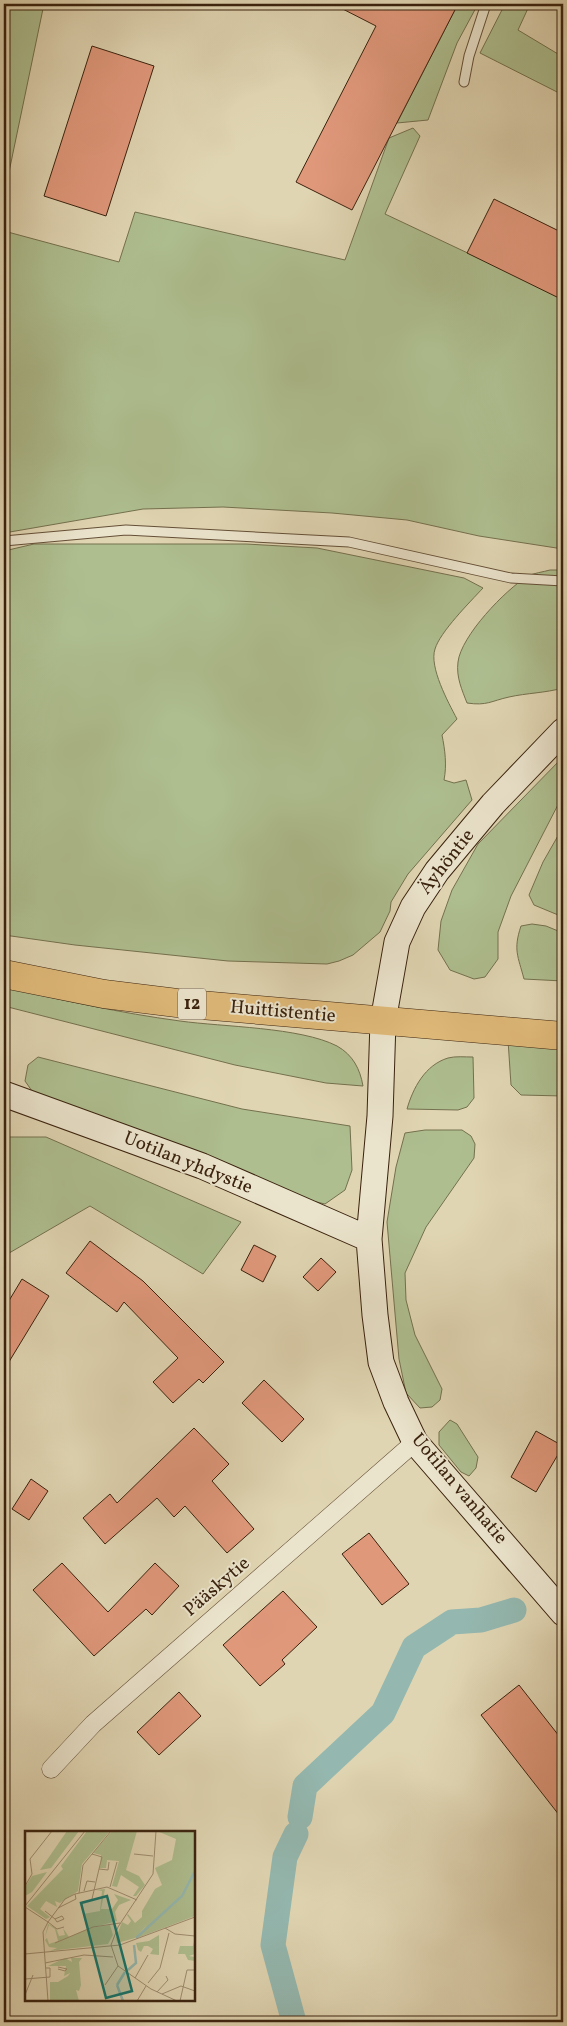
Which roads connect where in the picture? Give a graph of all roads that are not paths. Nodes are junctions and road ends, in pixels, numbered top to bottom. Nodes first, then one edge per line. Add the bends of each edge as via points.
1 (486, 4) edge
2 (464, 82) dead end
3 (4, 540) edge
4 (563, 581) edge
5 (563, 732) edge
6 (4, 974) edge
7 (383, 1021) junction
8 (563, 1036) edge
9 (4, 1094) edge
10 (368, 1239) junction
11 (416, 1442) junction
12 (563, 1613) edge
13 (51, 1769) dead end

1 - 2 lane
3 - 4 lane via 126,530 349,542 511,578
5 - 7 main road, Äyhöntie via 493,804 437,871 413,908 397,942
6 - 7 highway, Huittistentie / 12 via 104,994 159,1001
7 - 8 highway, Huittistentie / 12
7 - 10 main road, Uotilan vanhatie via 379,1125
9 - 10 main road, Uotilan yhdystie via 202,1166
10 - 11 main road, Uotilan vanhatie via 381,1362
11 - 12 main road, Uotilan vanhatie
11 - 13 street, Pääskytie via 101,1718

